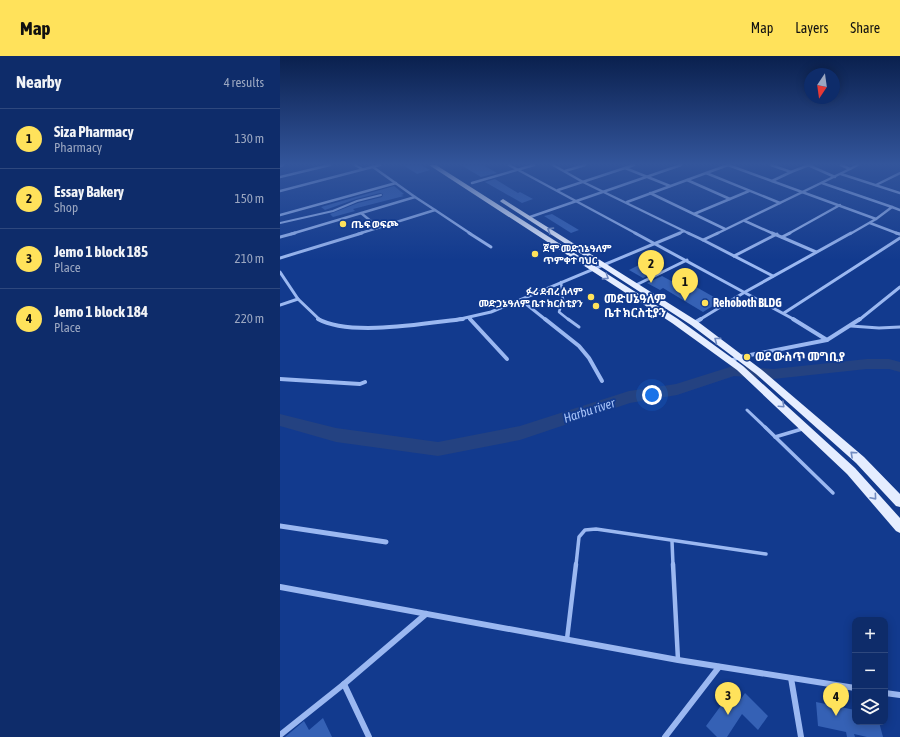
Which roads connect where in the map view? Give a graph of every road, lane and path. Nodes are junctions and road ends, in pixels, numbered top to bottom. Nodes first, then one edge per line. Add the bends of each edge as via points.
1 (346, 197) edge
2 (375, 197) edge
3 (415, 197) joint
4 (483, 197) edge
5 (496, 197) edge
6 (570, 197) edge
7 (590, 197) edge
8 (615, 197) edge
9 (640, 197) edge
10 (658, 197) edge
11 (725, 197) edge
12 (735, 197) edge
13 (764, 197) edge
14 (791, 197) edge
15 (814, 197) edge
16 (863, 197) edge
17 (730, 199) junction
18 (578, 201) junction
19 (627, 202) junction
20 (780, 203) junction
21 (840, 206) junction
22 (892, 207) junction
23 (435, 210) junction
24 (900, 210) edge
25 (361, 213) junction
26 (694, 214) junction
27 (280, 215) edge
28 (530, 217) junction
29 (876, 219) junction
30 (745, 220) junction
31 (280, 223) edge
32 (870, 223) junction
33 (378, 227) junction
34 (725, 229) junction
35 (684, 231) junction
36 (777, 234) junction
37 (900, 234) edge
38 (280, 237) edge
39 (782, 237) junction
40 (899, 239) edge
41 (703, 240) junction
42 (654, 243) junction
43 (491, 247) dead end
44 (816, 252) junction
45 (734, 256) junction
46 (280, 258) edge
47 (687, 260) junction
48 (604, 264) junction
49 (593, 268) junction
50 (280, 272) edge
51 (773, 276) junction
52 (561, 282) junction
53 (636, 285) junction
54 (900, 287) edge
55 (745, 292) junction
56 (298, 299) junction
57 (521, 300) junction
58 (280, 305) edge
59 (784, 313) junction
60 (469, 318) junction
61 (694, 323) junction
62 (851, 326) junction
63 (579, 327) dead end
64 (900, 327) edge
65 (827, 340) junction
66 (740, 357) junction
67 (507, 359) dead end
68 (730, 361) junction
69 (756, 375) junction
70 (280, 379) edge
71 (602, 381) dead end
72 (365, 382) dead end
73 (747, 410) dead end
74 (806, 428) junction
75 (776, 437) junction
76 (833, 493) dead end
77 (900, 502) edge
78 (280, 526) edge
79 (900, 527) edge
80 (672, 541) junction
81 (386, 542) dead end
82 (766, 554) dead end
83 (280, 586) edge
84 (426, 614) junction
85 (567, 640) junction
86 (678, 660) junction
87 (720, 667) junction
88 (791, 678) junction
89 (344, 684) junction
90 (852, 688) edge
91 (888, 693) edge
92 (900, 695) edge
93 (280, 735) edge
94 (369, 737) edge
95 (665, 737) edge
96 (801, 737) edge

1 - 27 street
2 - 31 lane via 333,211
3 - 23 street
3 - 25 street
4 - 49 main road
5 - 28 main road
6 - 18 street
7 - 18 street
8 - 19 street
9 - 19 street
10 - 26 street
11 - 17 street
12 - 17 street
13 - 20 street
14 - 20 street
15 - 21 street
16 - 22 street
17 - 26 street
18 - 28 street
18 - 42 street
19 - 35 street
20 - 30 street
21 - 29 street
21 - 39 street
22 - 24 street
22 - 29 street
23 - 33 street
23 - 43 street
25 - 33 street
25 - 38 street
26 - 34 street
48 -> 28 main road
29 - 32 street
30 - 34 street
30 - 36 street
32 - 37 street
32 - 44 street
33 - 46 street
34 - 41 street
35 - 41 street
35 - 42 street
36 - 39 street
36 - 45 street
39 - 44 street
40 - 59 street
41 - 45 street
42 - 47 street
42 - 48 street
44 - 51 street
45 - 51 street
47 - 53 street
47 - 55 street
48 - 49 street
48 - 53 main road
49 - 52 street
49 -> 68 main road via 675,321
50 - 56 street
51 - 55 street
52 - 57 street
52 - 63 lane via 563,300 559,312
53 - 61 main road
54 - 62 street
55 - 59 street
55 - 61 street
56 - 58 street
56 - 60 street via 315,317 339,327 399,327
57 - 60 street
57 - 71 street via 579,346
59 - 65 street
60 - 67 street
66 -> 61 main road
62 - 64 lane
62 - 65 street
65 - 66 street
66 - 68 street
66 - 69 main road
68 - 69 main road
69 -> 74 main road
77 -> 69 main road via 860,460 772,381
70 - 72 street via 360,384
73 - 75 lane
74 - 75 lane
74 -> 79 main road via 851,471
75 - 76 lane
78 - 81 street
80 - 82 lane
80 - 85 lane via 586,530 579,537
80 - 86 lane
83 - 84 street
84 - 85 street
84 - 89 street
85 - 86 street
86 - 87 street
87 - 88 street
87 - 95 street
88 - 90 street
88 - 96 street
89 - 93 street
89 - 94 street
91 - 92 street

